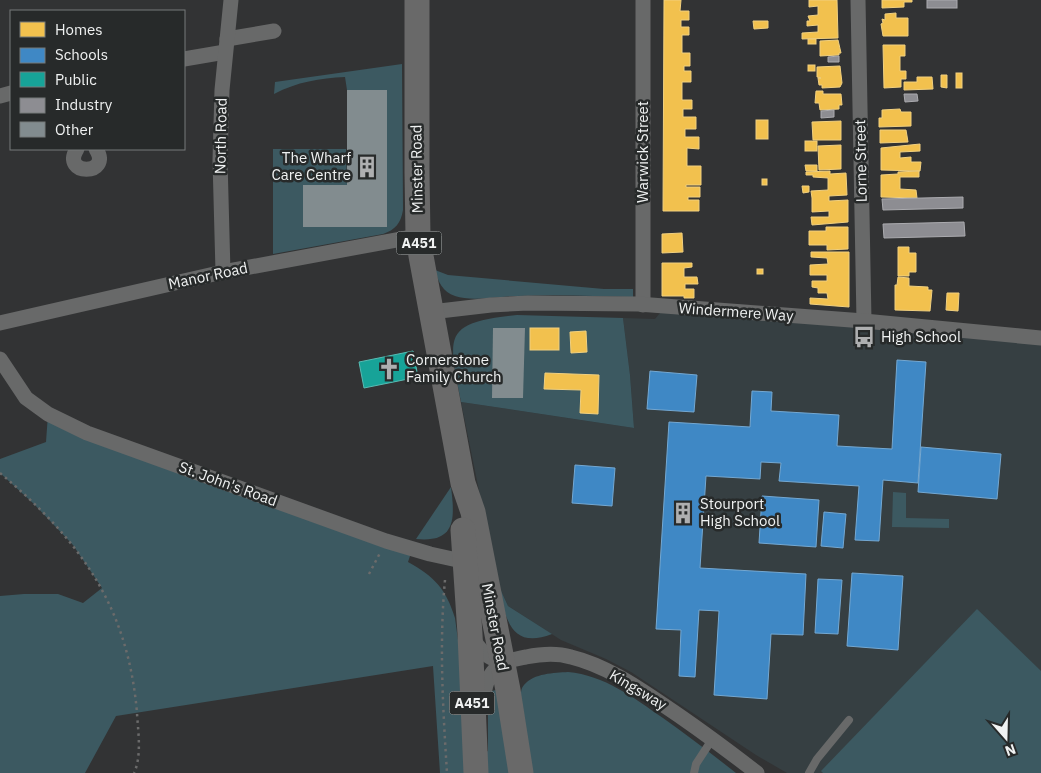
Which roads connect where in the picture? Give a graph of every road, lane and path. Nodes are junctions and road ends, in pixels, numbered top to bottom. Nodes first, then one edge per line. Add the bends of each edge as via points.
1 (231, 0) edge
2 (417, 0) edge
3 (642, 0) edge
4 (858, 0) edge
5 (274, 31) dead end
6 (226, 45) junction
7 (185, 60) edge
8 (76, 150) edge
9 (97, 150) edge
10 (418, 236) junction
11 (223, 272) junction
12 (643, 305) junction
13 (430, 312) junction
14 (864, 321) junction
15 (0, 322) edge
16 (1041, 338) edge
17 (0, 359) edge
18 (0, 473) edge
19 (386, 541) junction
20 (465, 562) junction
21 (369, 574) dead end
22 (470, 634) junction
23 (502, 662) junction
24 (849, 720) dead end
25 (713, 738) junction
26 (134, 773) edge
27 (447, 773) edge
28 (476, 773) edge
29 (487, 773) edge
30 (521, 773) edge
31 (694, 773) edge
32 (758, 773) edge
33 (809, 773) edge

1 - 6 street, North Road
2 - 10 main road, Minster Road / A451
3 - 12 street, Warwick Street
4 - 14 street, Lorne Street
5 - 6 street
6 - 7 street
6 - 11 street, North Road via 220,160
8 - 9 street via 75,162 80,169 88,170 98,163
10 - 11 street, Manor Road
10 - 13 main road, Minster Road / A451
11 - 15 street, Manor Road
12 - 13 street, Windermere Way via 528,303
12 - 14 street, Windermere Way
13 - 20 main road, Minster Road / A451 via 463,483 473,512
14 - 16 street, Windermere Way
17 - 19 street, St. John's Road via 26,398 48,414 87,433
18 - 26 path via 73,545 102,588 114,613 124,639 135,694 138,747
19 - 20 street, St. John's Road
19 - 21 path
20 - 22 main road, Minster Road / A451
20 - 23 main road, Minster Road / A451
20 - 27 path via 442,636
22 - 23 street via 483,652
22 - 28 main road, Minster Road / A451
23 - 25 street, Kingsway via 544,654 570,656 614,675
23 - 29 street via 491,672 484,689
23 - 30 main road, Minster Road / A451
24 - 33 lane via 816,759
25 - 31 lane via 696,764
25 - 32 street, Kingsway

